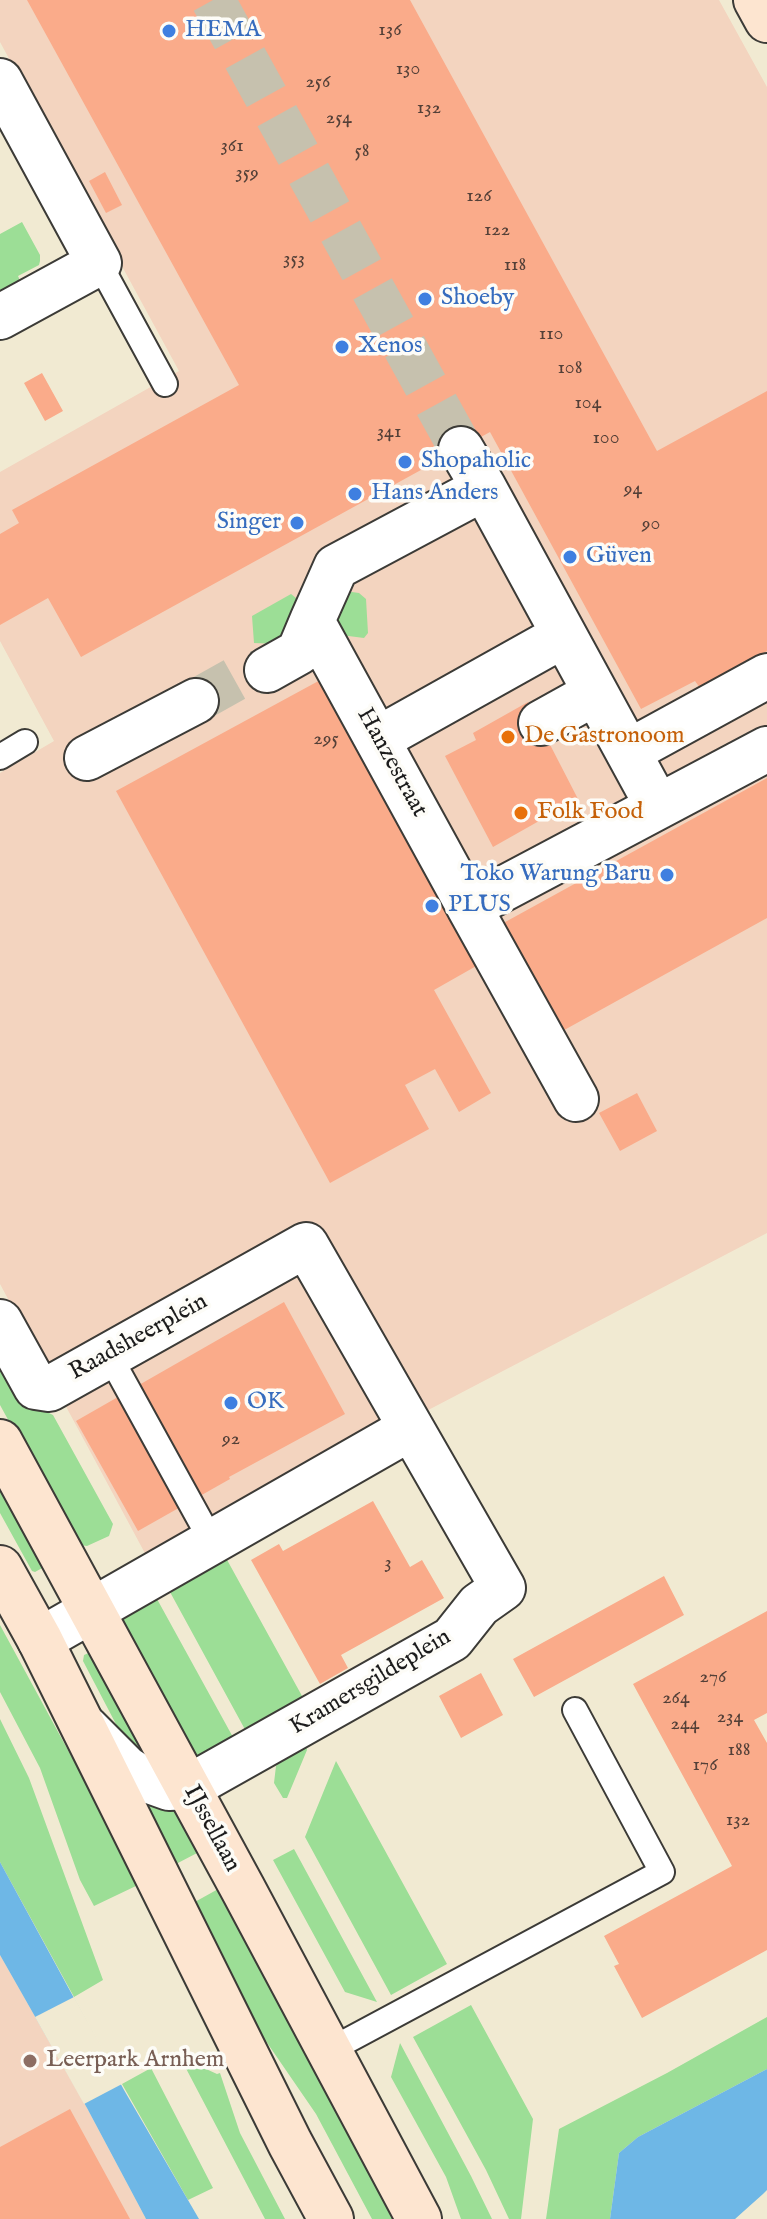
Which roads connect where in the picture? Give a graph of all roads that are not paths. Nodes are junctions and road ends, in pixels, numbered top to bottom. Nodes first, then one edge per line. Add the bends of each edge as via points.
1 (756, 0) edge
2 (767, 20) edge
3 (0, 81) edge
4 (99, 263) junction
5 (0, 317) edge
6 (165, 384) dead end
7 (461, 449) tunnel mouth
8 (484, 488) junction
9 (312, 621) junction
10 (564, 635) junction
11 (267, 670) tunnel mouth
12 (767, 676) edge
13 (595, 693) junction
14 (196, 701) tunnel mouth
15 (541, 723) dead end
16 (378, 739) junction
17 (25, 742) dead end
18 (767, 749) edge
19 (628, 752) junction
20 (0, 757) edge
21 (87, 758) dead end
22 (658, 807) junction
23 (469, 907) junction
24 (576, 1099) dead end
25 (306, 1245) joint
26 (0, 1322) edge
27 (109, 1355) junction
28 (411, 1428) junction
29 (0, 1442) edge
30 (212, 1542) junction
31 (0, 1568) edge
32 (92, 1610) junction
33 (40, 1640) junction
34 (575, 1710) dead end
35 (77, 1718) junction
36 (189, 1787) junction
37 (330, 2050) junction
38 (331, 2219) edge
39 (419, 2219) edge

1 - 2 main road
3 - 4 street
4 - 5 street
4 - 6 lane
7 - 8 street
8 - 9 street via 336,567
8 - 10 street
9 - 11 street via 299,652
9 - 16 street, Hanzestraat
10 - 13 street
10 - 16 street
12 - 19 street
13 - 15 street
13 - 19 street
14 - 21 street
16 - 23 street, Hanzestraat
17 - 20 lane
18 - 22 street
19 - 22 street
22 - 23 street
23 - 24 street, Hanzestraat
25 - 27 street, Raadsheerplein
25 - 28 street, Kramersgildeplein
26 - 27 street, Raadsheerplein via 36,1387 49,1389
27 - 30 lane
28 - 30 street
28 - 36 street, Kramersgildeplein via 503,1588 479,1605 452,1639
29 - 32 main road, IJssellaan
30 - 32 street
31 - 33 main road
32 - 33 street
32 - 36 main road, IJssellaan
33 - 35 main road
34 - 37 lane via 662,1872
35 - 36 street via 141,1778 169,1788
35 - 38 main road
36 - 37 main road, IJssellaan
37 - 39 main road, IJssellaan

